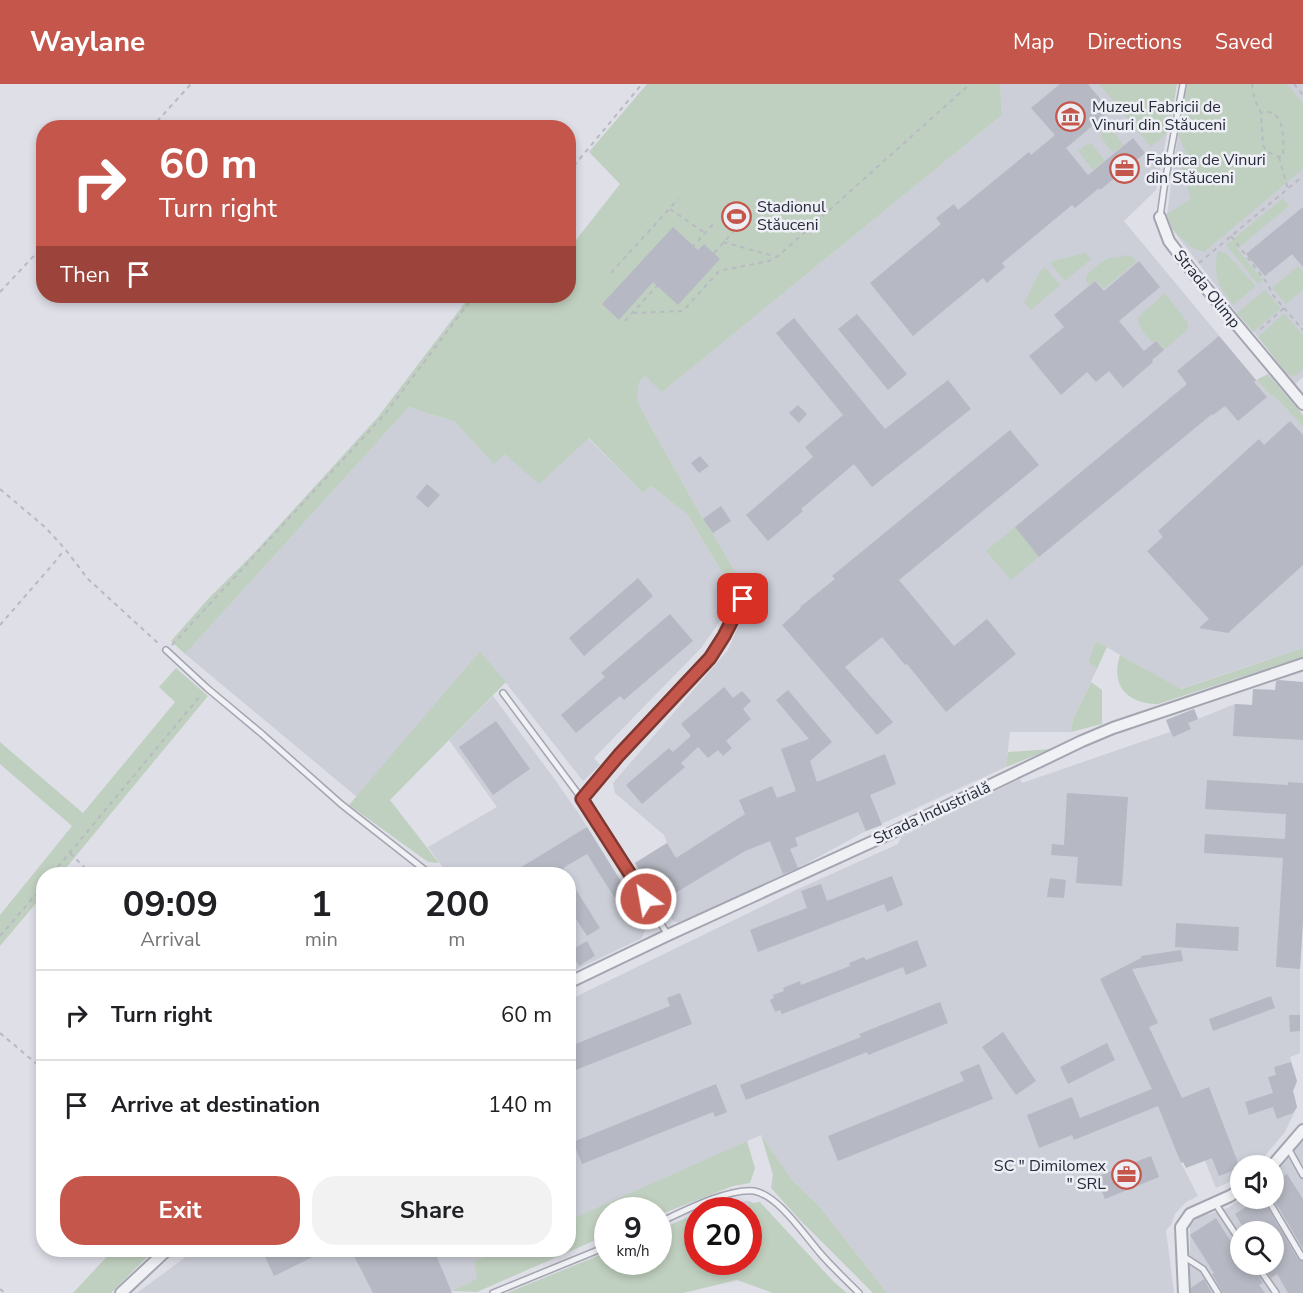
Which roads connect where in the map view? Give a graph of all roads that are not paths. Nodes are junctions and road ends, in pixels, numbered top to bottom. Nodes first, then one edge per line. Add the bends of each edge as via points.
1 (1183, 84) edge
2 (1160, 217) joint
3 (1303, 404) edge
4 (743, 599) dead end
5 (166, 651) road end
6 (1303, 664) edge
7 (503, 693) dead end
8 (582, 799) junction
9 (421, 867) edge
10 (668, 935) junction
11 (576, 980) edge
12 (1303, 1130) edge
13 (1288, 1148) junction
14 (1282, 1155) edge
15 (1303, 1175) edge
16 (1230, 1196) edge
17 (1214, 1202) junction
18 (1274, 1209) edge
19 (672, 1217) edge
20 (1230, 1226) edge
21 (594, 1252) edge
22 (1183, 1256) junction
23 (160, 1257) edge
24 (1302, 1257) edge
25 (1264, 1275) edge
26 (121, 1293) edge
27 (493, 1293) edge
28 (859, 1293) edge
29 (1184, 1293) edge
30 (1218, 1293) edge
31 (1276, 1293) edge

1 - 2 lane, Strada Olimp
2 - 3 street, Strada Olimp via 1169,241 1191,270
4 - 8 lane via 710,658
5 - 9 lane via 341,804
6 - 10 street, Strada Industrială via 1113,728
7 - 8 lane
8 - 10 lane
10 - 11 street, Strada Industrială
12 - 13 street
13 - 14 street
13 - 15 lane
16 - 17 street
17 - 20 lane
17 - 22 street via 1190,1214 1181,1227
18 - 24 lane
19 - 28 lane via 732,1193 754,1191 780,1205
21 - 27 lane
22 - 29 street
22 - 30 lane via 1203,1269
23 - 26 street
25 - 31 lane

